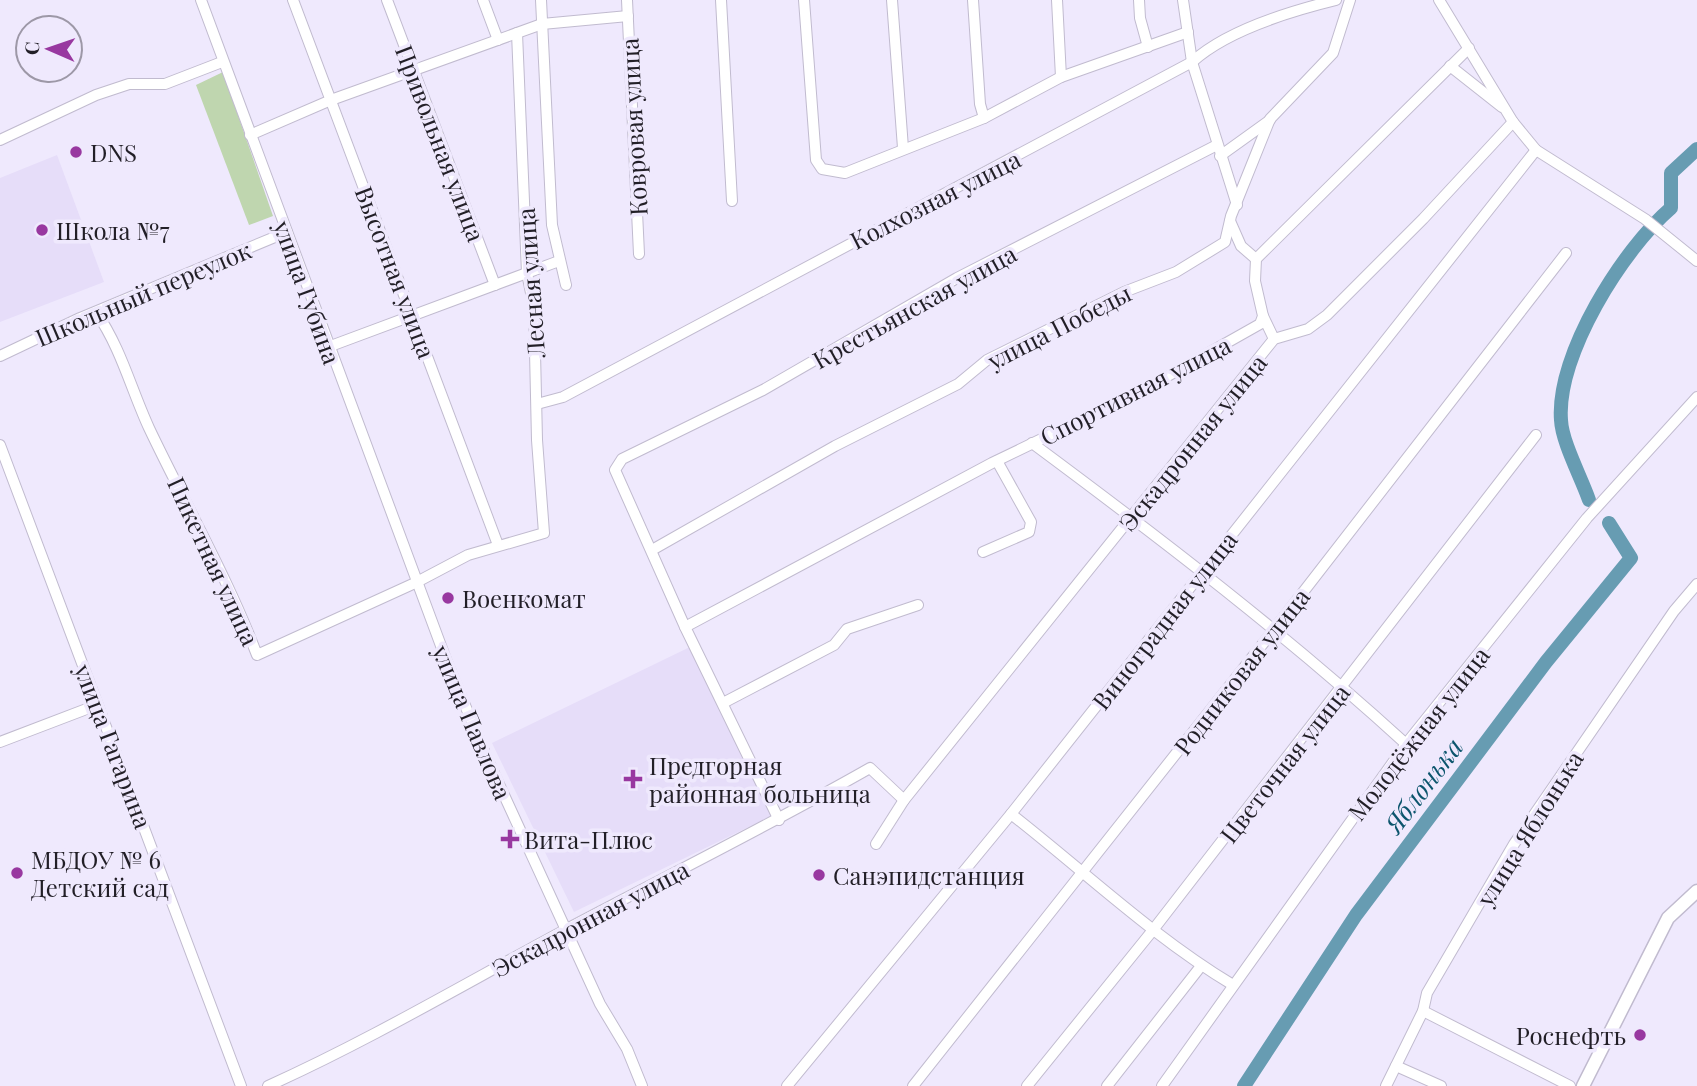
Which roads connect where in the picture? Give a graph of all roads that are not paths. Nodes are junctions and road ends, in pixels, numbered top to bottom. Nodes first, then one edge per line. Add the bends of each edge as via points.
1 (201, 0) edge
2 (293, 0) edge
3 (387, 0) edge
4 (483, 0) edge
5 (541, 0) edge
6 (627, 0) edge
7 (721, 0) edge
8 (804, 0) edge
9 (892, 0) edge
10 (973, 0) edge
11 (1057, 0) edge
12 (1139, 0) edge
13 (1183, 0) edge
14 (1336, 0) edge
15 (1350, 0) edge
16 (1440, 0) edge
17 (628, 16) junction
18 (542, 24) junction
19 (1188, 32) junction
20 (517, 33) junction
21 (498, 40) junction
22 (1148, 47) junction
23 (1469, 48) junction
24 (222, 62) junction
25 (1192, 62) junction
26 (1450, 66) junction
27 (413, 72) junction
28 (1061, 78) junction
29 (331, 100) junction
30 (1507, 111) junction
31 (984, 118) junction
32 (1270, 119) junction
33 (1513, 122) junction
34 (250, 135) junction
35 (0, 140) edge
36 (1217, 145) junction
37 (903, 148) junction
38 (1536, 150) junction
39 (1220, 156) junction
40 (732, 201) dead end
41 (1237, 205) junction
42 (1230, 221) junction
43 (287, 232) junction
44 (1566, 253) dead end
45 (639, 254) dead end
46 (1256, 259) junction
47 (559, 261) junction
48 (1697, 261) edge
49 (527, 273) junction
50 (495, 285) junction
51 (566, 285) dead end
52 (96, 312) junction
53 (413, 315) junction
54 (1263, 316) junction
55 (1274, 339) junction
56 (328, 346) junction
57 (0, 356) edge
58 (1697, 397) edge
59 (537, 404) junction
60 (1536, 435) dead end
61 (1032, 443) junction
62 (0, 445) edge
63 (997, 461) junction
64 (1132, 517) junction
65 (498, 545) junction
66 (653, 550) junction
67 (983, 552) dead end
68 (1200, 573) junction
69 (415, 583) junction
70 (1697, 584) edge
71 (918, 605) dead end
72 (685, 626) junction
73 (1273, 631) junction
74 (1343, 687) junction
75 (723, 703) junction
76 (97, 705) junction
77 (0, 742) edge
78 (1406, 744) junction
79 (904, 800) junction
80 (1011, 814) junction
81 (779, 820) junction
82 (876, 844) dead end
83 (1083, 871) junction
84 (1697, 891) edge
85 (568, 929) junction
86 (1153, 930) junction
87 (1201, 966) junction
88 (1233, 985) junction
89 (1423, 1011) junction
90 (1396, 1066) junction
91 (241, 1086) edge
92 (268, 1086) edge
93 (642, 1086) edge
94 (786, 1086) edge
95 (913, 1086) edge
96 (1027, 1086) edge
97 (1107, 1086) edge
98 (1162, 1086) edge
99 (1386, 1086) edge
100 (1441, 1086) edge
101 (1570, 1086) edge
102 (1583, 1086) edge

1 - 24 street, улица Губина
2 - 29 street, Высотная улица
3 - 27 street, Привольная улица
4 - 21 street
5 - 18 street, Лесная улица
6 - 17 street, Ковровая улица
7 - 40 street
8 - 37 street via 816,160 822,169 845,173
9 - 37 street
10 - 31 street
11 - 28 street
12 - 22 street
13 - 19 street
14 - 25 street, Колхозная улица via 1239,34
15 - 32 street, улица Победы via 1333,53
16 - 23 street
17 - 18 street
17 - 45 street, Ковровая улица
18 - 20 street
18 - 47 street, Лесная улица via 552,225
19 - 22 street
19 - 25 street
20 - 21 street
20 - 49 street, Лесная улица
21 - 27 street
22 - 28 street
23 - 26 street
23 - 30 street
24 - 34 street, улица Губина
24 - 35 street via 165,85 129,84 96,95
25 - 36 street
25 - 59 street, Колхозная улица via 563,397
26 - 30 street
26 - 46 street
27 - 29 street
27 - 50 street, Привольная улица
28 - 31 street
29 - 34 street
29 - 53 street, Высотная улица
30 - 33 street
31 - 37 street
32 - 39 street
32 - 41 street, улица Победы
33 - 38 street
33 - 55 street, Эскадронная улица via 1327,315 1308,329
34 - 43 street, улица Губина
36 - 39 street
36 - 66 street, Крестьянская улица via 957,278 763,390 622,459 615,470
38 - 48 street via 1644,219
38 - 68 street, Виноградная улица
39 - 41 street
41 - 42 street, улица Победы
42 - 46 street via 1241,246
42 - 66 street, улица Победы via 1225,242 1176,272 1116,295 987,360 958,384 835,446
43 - 52 street, Школьный переулок
43 - 56 street, улица Губина
44 - 73 street, Родниковая улица
46 - 54 street via 1255,281
47 - 49 street
47 - 51 street, Лесная улица
49 - 50 street
49 - 59 street, Лесная улица via 534,308
50 - 53 street
52 - 57 street, Школьный переулок
52 - 69 street, Пикетная улица via 114,338 148,426 214,552 257,655
53 - 56 street
53 - 65 street, Высотная улица
54 - 55 street
54 - 61 street, Спортивная улица via 1260,324 1143,390
55 - 64 street, Эскадронная улица
56 - 69 street, улица Губина
58 - 78 street, Молодёжная улица via 1587,518
59 - 65 street, Лесная улица via 544,533
60 - 74 street, Цветочная улица
61 - 63 street, Спортивная улица
61 - 64 street
62 - 76 street, улица Гагарина
63 - 67 street via 1031,522 1029,532
63 - 72 street, Спортивная улица
64 - 68 street
64 - 79 street, Эскадронная улица
65 - 69 street
66 - 72 street
68 - 73 street
68 - 80 street, Виноградная улица
69 - 85 street, улица Павлова via 487,758
70 - 89 street, улица Яблонька via 1514,844 1427,993
71 - 75 street via 847,629 834,645
72 - 75 street
73 - 74 street
73 - 83 street, Родниковая улица
74 - 78 street
74 - 86 street, Цветочная улица
75 - 81 street
76 - 77 street
76 - 91 street, улица Гагарина
78 - 88 street, Молодёжная улица
79 - 81 street, Эскадронная улица via 870,768
79 - 82 street, Эскадронная улица
80 - 83 street
80 - 94 street, Виноградная улица
81 - 85 street, Эскадронная улица
83 - 86 street
83 - 95 street, Родниковая улица
84 - 102 main road via 1668,918
85 - 92 street, Эскадронная улица
85 - 93 street, улица Павлова
86 - 87 street
86 - 96 street, Цветочная улица
87 - 88 street
87 - 97 street
88 - 98 street, Молодёжная улица
89 - 90 street, улица Яблонька
89 - 101 street
90 - 99 street, улица Яблонька
90 - 100 street

